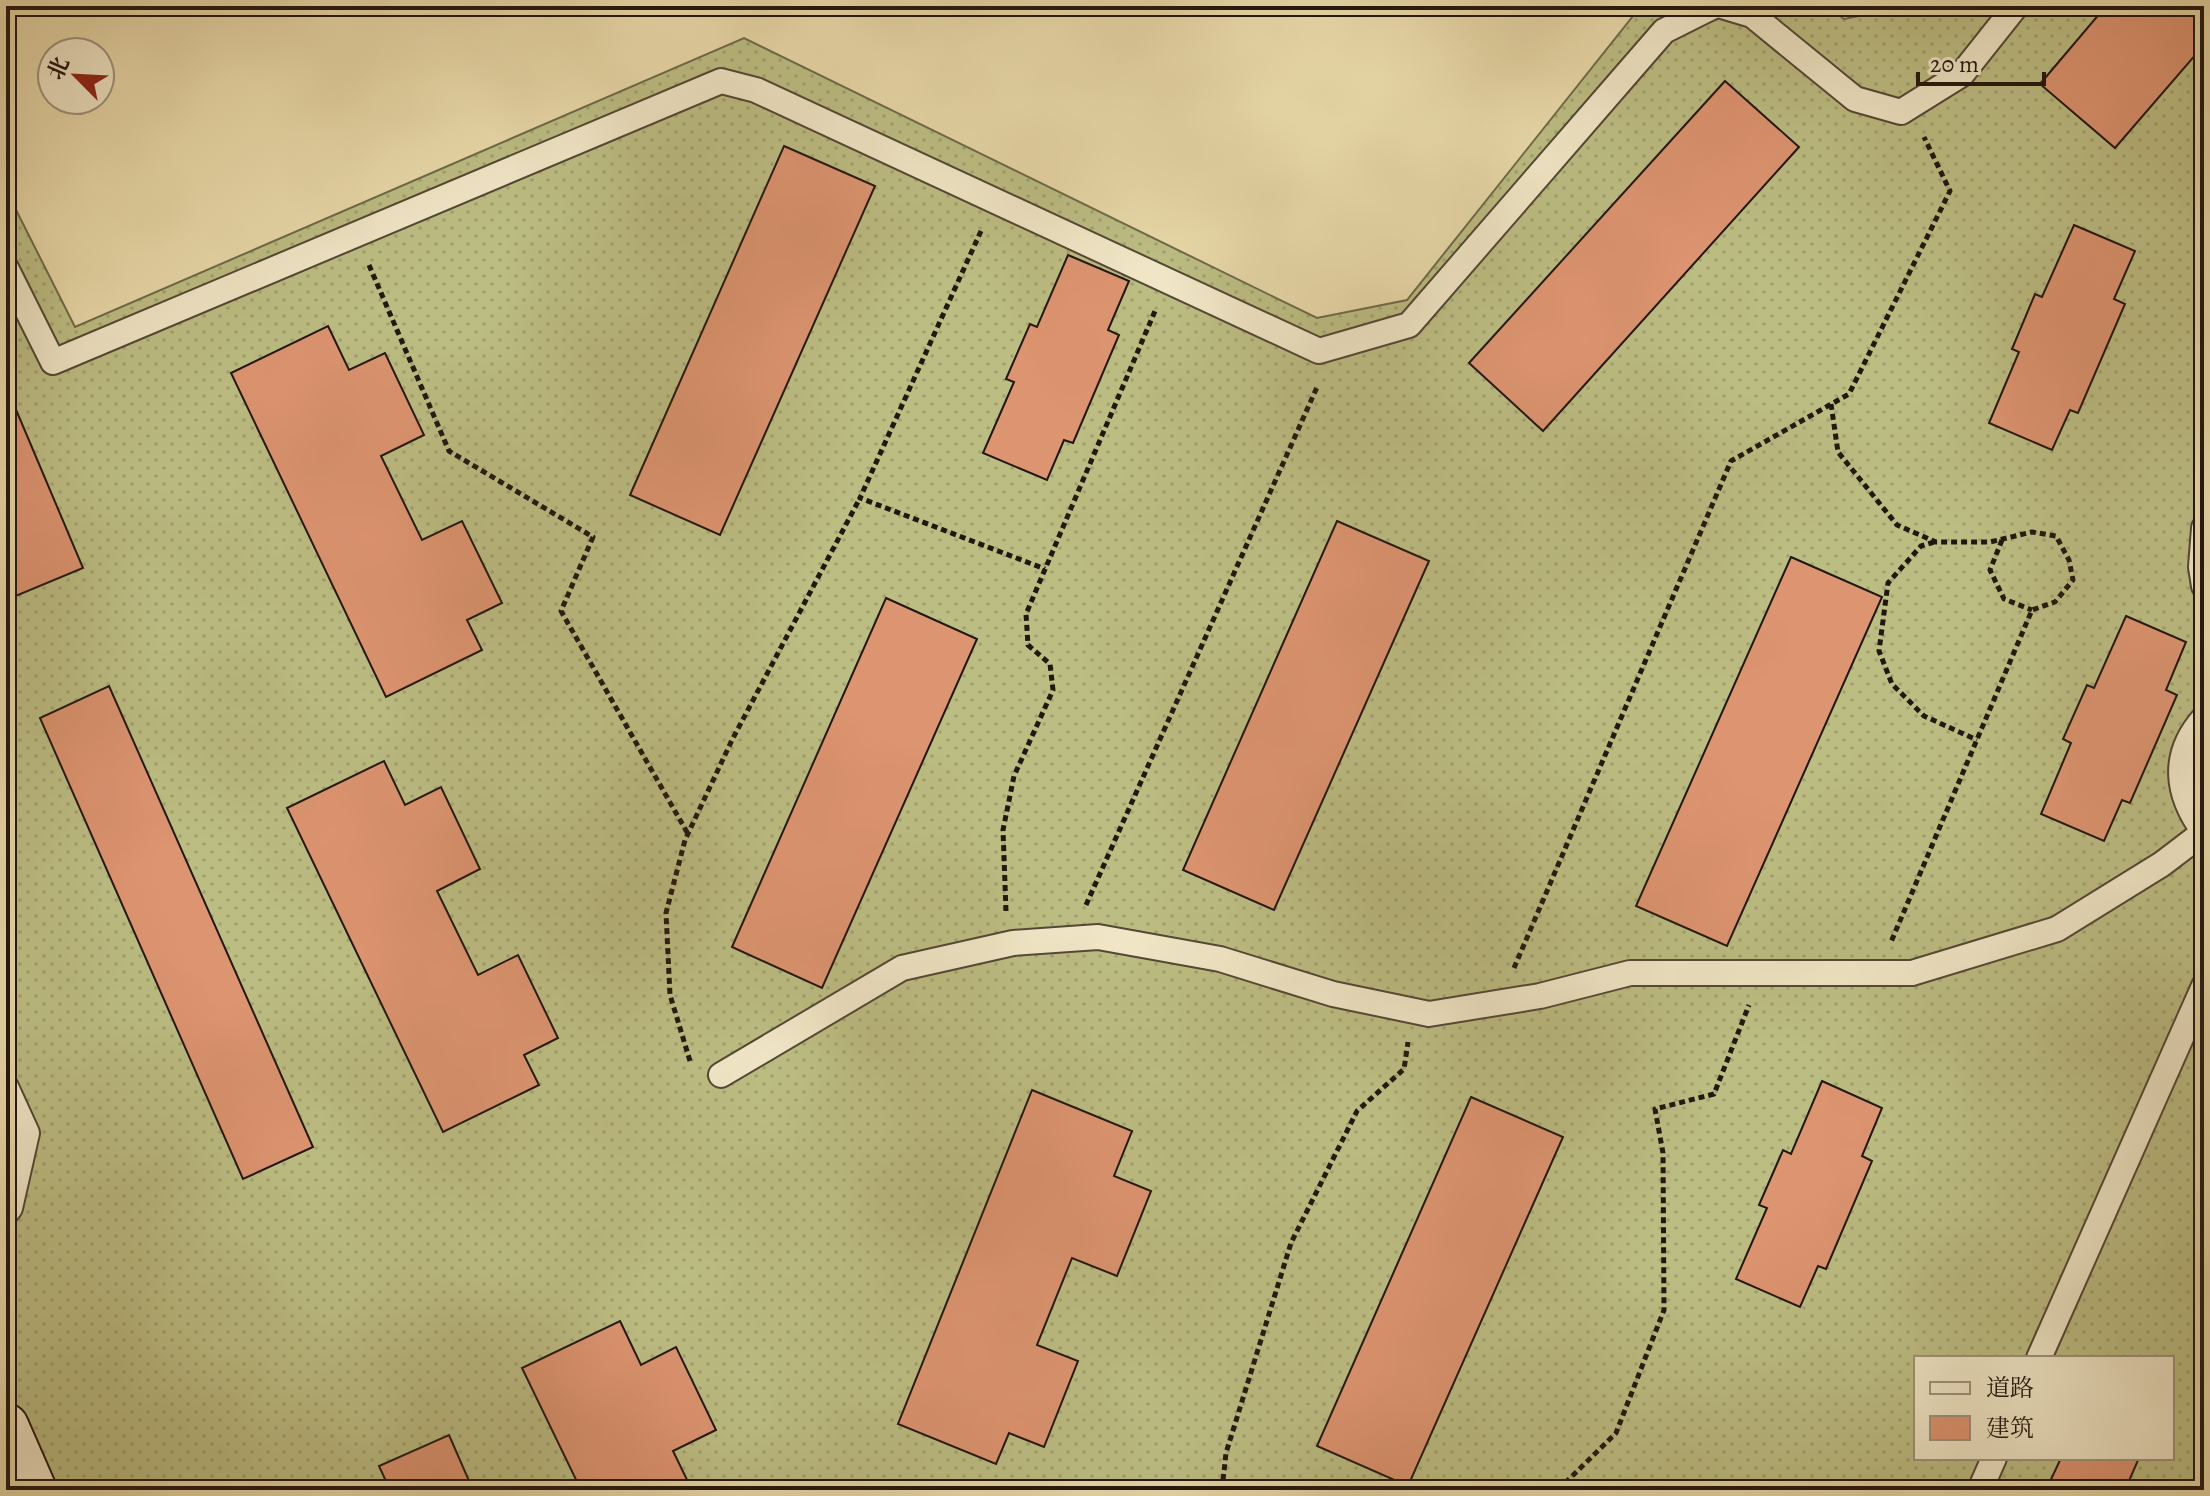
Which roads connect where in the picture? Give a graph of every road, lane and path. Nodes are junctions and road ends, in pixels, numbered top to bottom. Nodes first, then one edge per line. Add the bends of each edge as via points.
1 (1714, 6) edge
2 (1722, 6) edge
3 (2016, 6) edge
4 (1912, 105) junction
5 (995, 200) junction
6 (356, 234) junction
7 (6, 268) edge
8 (1168, 281) junction
9 (1335, 346) junction
10 (1831, 404) junction
11 (860, 498) junction
12 (2204, 528) edge
13 (2002, 540) junction
14 (1936, 542) junction
15 (1045, 569) junction
16 (2204, 586) edge
17 (2032, 610) junction
18 (2204, 718) edge
19 (1977, 740) junction
20 (2204, 832) edge
21 (688, 834) junction
22 (1071, 939) junction
23 (1007, 944) junction
24 (1759, 972) junction
25 (1878, 973) junction
26 (2204, 986) edge
27 (1499, 1002) junction
28 (1412, 1010) junction
29 (692, 1070) dead end
30 (721, 1075) dead end
31 (6, 1087) edge
32 (6, 1213) edge
33 (2040, 1356) edge
34 (6, 1426) edge
35 (1993, 1460) edge
36 (34, 1490) edge
37 (1222, 1490) edge
38 (1558, 1490) edge
39 (1980, 1490) edge

1 - 9 lane via 1664,31 1409,325
2 - 4 lane via 1752,15 1855,99 1901,112
3 - 4 lane via 1962,74
4 - 10 path via 1950,191 1849,394
5 - 6 lane via 756,90 721,81
5 - 8 lane
5 - 11 path
6 - 7 lane via 53,362
6 - 21 path via 449,451 593,537 561,611
8 - 9 lane via 1319,351
8 - 15 path
9 - 22 path
10 - 14 path via 1838,452 1897,525
10 - 27 path via 1731,461
11 - 15 path
11 - 21 path
12 - 16 lane
13 - 14 path
13 - 17 path via 1990,570 2004,599
13 - 17 path via 2032,532 2056,536 2069,560 2073,580 2055,602
14 - 19 path via 1921,546 1888,583 1879,651 1892,684 1924,716
15 - 23 path via 1026,614 1028,645 1050,664 1053,690 1014,776 1003,830
17 - 19 path
18 - 20 lane via 2183,755 2180,782 2188,809
19 - 25 path
20 - 25 lane via 2057,929 1912,973
21 - 29 path via 666,913 670,995
22 - 23 lane
22 - 28 lane via 1098,937 1220,959 1333,994
23 - 30 lane via 902,968
24 - 25 lane
24 - 27 lane via 1630,973
24 - 38 path via 1714,1094 1655,1109 1663,1153 1664,1310 1616,1433
26 - 33 lane
27 - 28 lane via 1429,1014
28 - 37 path via 1404,1069 1357,1111 1291,1243 1226,1453
31 - 32 lane via 27,1133
34 - 36 main road
35 - 39 lane

